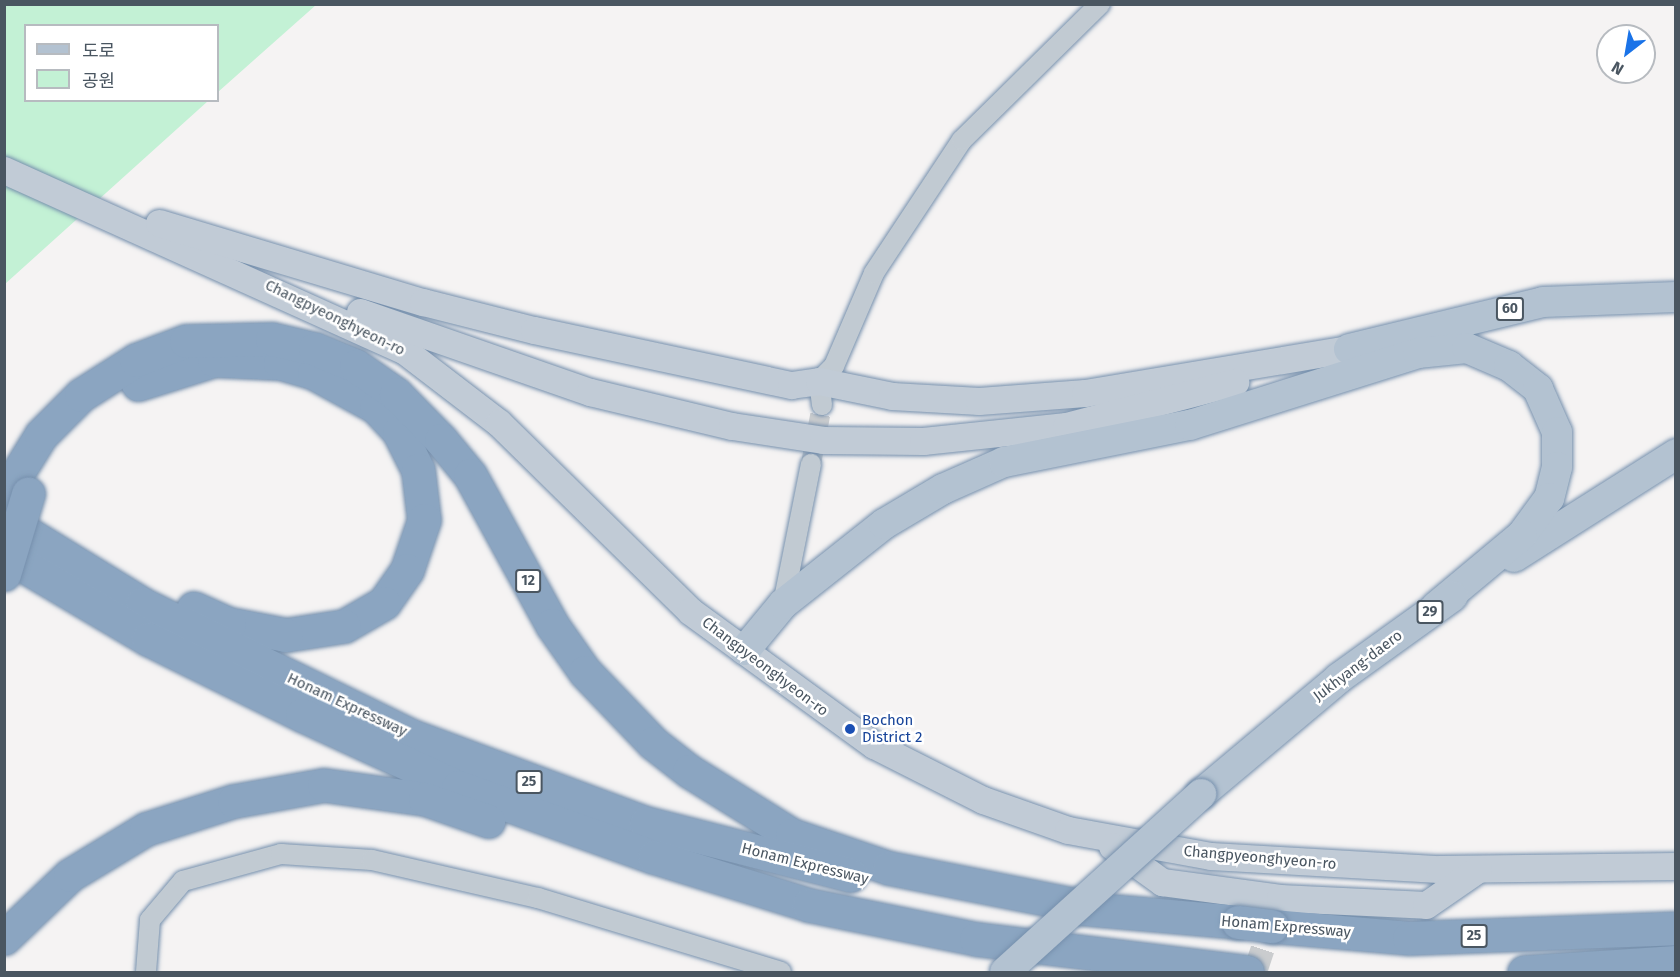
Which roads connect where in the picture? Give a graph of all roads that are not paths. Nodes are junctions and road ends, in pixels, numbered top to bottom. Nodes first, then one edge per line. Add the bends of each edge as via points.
1 (1100, 4) edge
2 (4, 170) edge
3 (80, 202) junction
4 (1676, 297) edge
5 (300, 299) junction
6 (1349, 350) junction
7 (820, 393) junction
8 (1676, 454) edge
9 (812, 464) tunnel mouth
10 (11, 494) edge
11 (4, 519) edge
12 (4, 554) edge
13 (4, 574) edge
14 (783, 604) junction
15 (1436, 607) junction
16 (745, 650) junction
17 (1097, 835) junction
18 (654, 857) junction
19 (1676, 866) edge
20 (1478, 869) junction
21 (1101, 910) junction
22 (1676, 928) edge
23 (4, 938) edge
24 (1676, 962) edge
25 (720, 963) edge
26 (1239, 971) edge
27 (146, 972) edge
28 (781, 972) edge
29 (1005, 972) edge
30 (1524, 972) edge

1 - 7 street via 962,140 874,273
2 - 3 main road, Changpyeonghyeon-ro / 60
3 - 5 main road, Changpyeonghyeon-ro / 60
3 - 7 main road via 534,330
4 - 6 main road, 60 via 1543,302
5 - 6 main road, 60 via 354,310 590,392 732,426 823,440 923,441 1066,426
5 - 16 main road, Changpyeonghyeon-ro / 60 via 405,351 499,423 690,611
6 - 7 main road via 1085,393 979,401
8 - 15 main road, Jukhyang-daero / 29
9 - 14 street
10 - 10 highway via 88,417 147,379 214,360 280,363 345,388 376,407 399,432 418,470 424,520 407,570 384,603 344,626 286,635 229,624 139,583
10 - 13 highway, bridge
10 - 21 highway, 12 via 41,435 81,395 136,360 186,341 234,338 315,349 356,366 396,394 441,440 470,475 552,625 585,672 652,743 689,771 792,835 889,868
11 - 21 highway, Honam Expressway / 25 via 142,604 231,650 502,774 646,823 896,887 1006,904
12 - 18 highway, Honam Expressway / 25 via 148,639 302,715 458,787
14 - 15 main road via 884,524 943,489 1004,462 1190,425 1418,353 1467,348 1509,366 1538,389 1557,432 1557,467 1549,498 1522,535
14 - 16 main road
15 - 29 main road, Jukhyang-daero / 29, bridge via 1339,678 1202,794
16 - 17 main road, Changpyeonghyeon-ro / 60 via 874,745 983,800
17 - 20 main road, Changpyeonghyeon-ro / 60 via 1211,856 1291,864
17 - 20 main road via 1162,882 1280,898 1426,905
18 - 23 highway via 548,841 425,800 324,785 234,801 146,829 70,875
18 - 26 highway, Honam Expressway / 25 via 809,906 976,939
19 - 20 main road, Changpyeonghyeon-ro / 60
21 - 22 highway, Honam Expressway / 25, bridge via 1409,938
24 - 30 highway
25 - 27 street via 538,898 372,860 281,854 183,881 150,920
25 - 28 street

